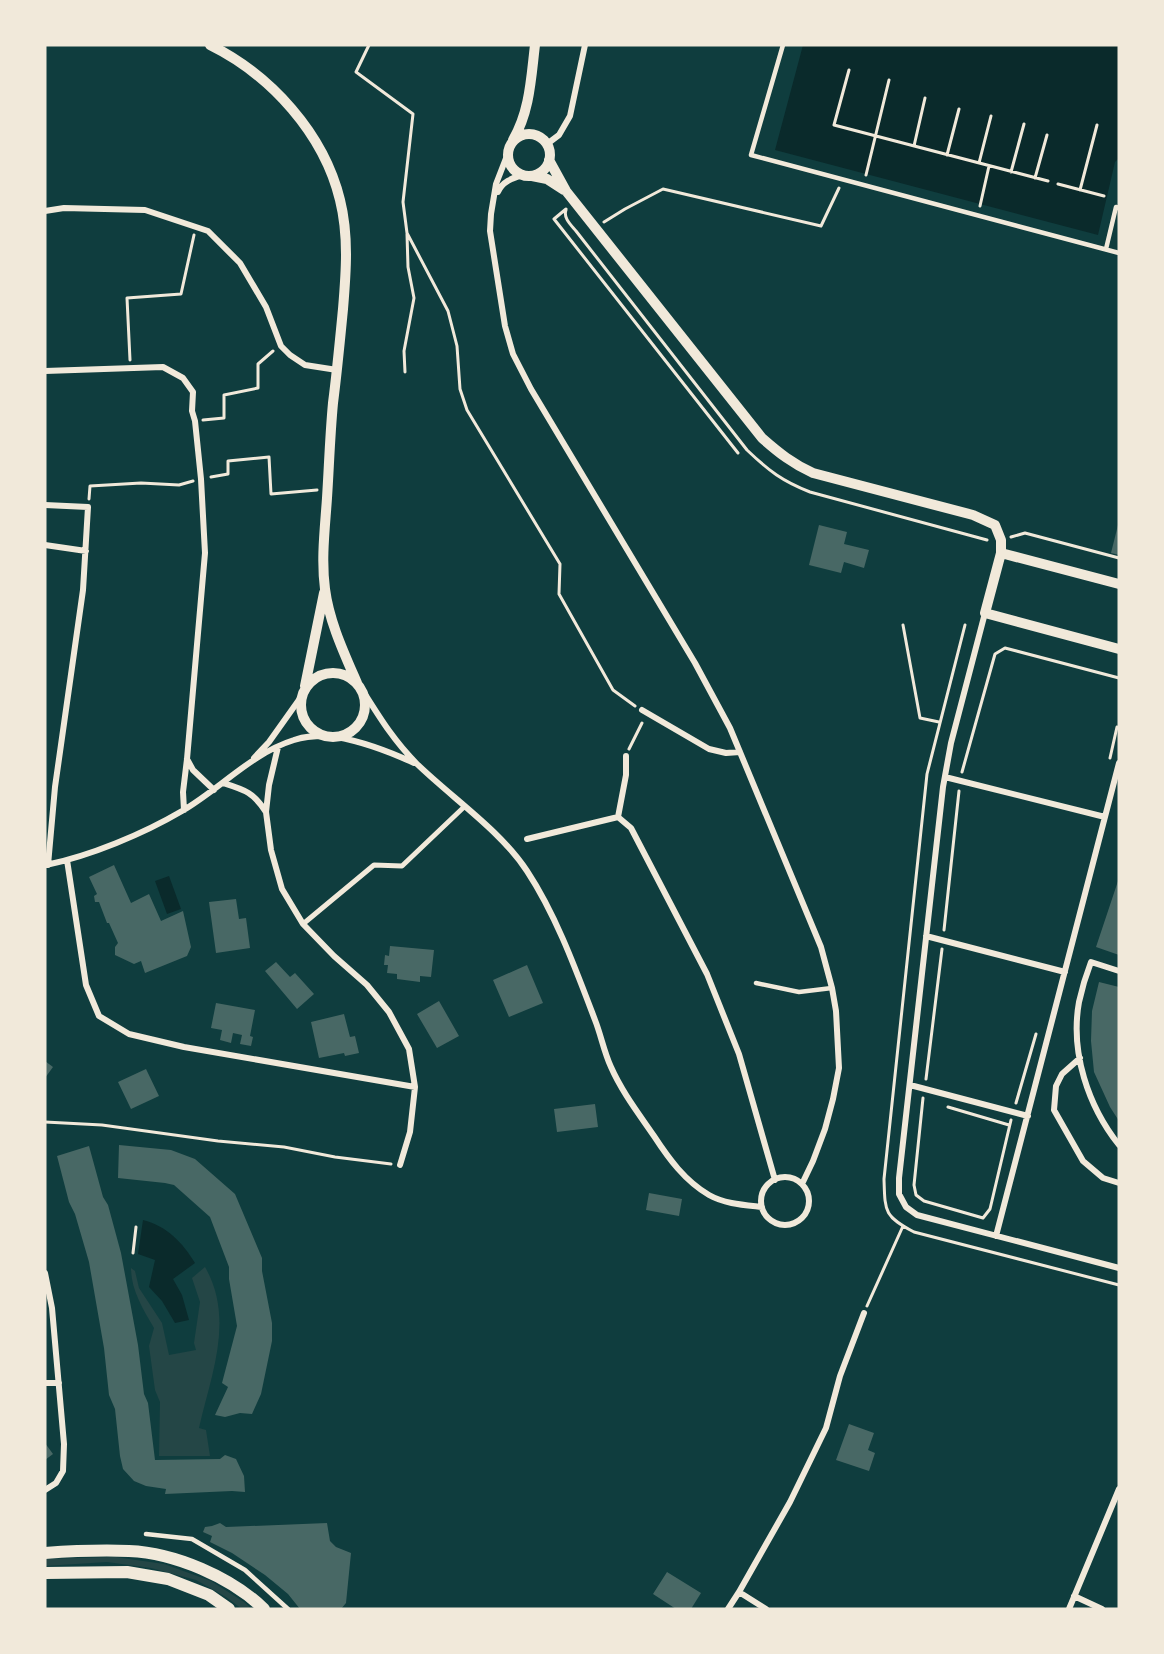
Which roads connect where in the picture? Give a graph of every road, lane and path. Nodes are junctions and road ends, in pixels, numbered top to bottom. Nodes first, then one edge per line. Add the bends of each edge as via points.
1 (210, 45) edge
2 (369, 45) edge
3 (535, 45) edge
4 (585, 45) edge
5 (783, 45) edge
6 (849, 70) dead end
7 (889, 80) dead end
8 (925, 98) dead end
9 (528, 104) junction
10 (959, 109) dead end
11 (991, 116) dead end
12 (1024, 124) dead end
13 (1097, 125) dead end
14 (537, 135) junction
15 (875, 135) junction
16 (1047, 135) dead end
17 (547, 144) junction
18 (914, 146) junction
19 (508, 150) junction
20 (947, 155) junction
21 (549, 160) junction
22 (979, 163) junction
23 (989, 166) junction
24 (1011, 172) junction
25 (526, 175) junction
26 (866, 175) dead end
27 (1035, 178) junction
28 (843, 179) junction
29 (1048, 181) dead end
30 (1058, 184) dead end
31 (1080, 190) junction
32 (566, 191) junction
33 (1104, 196) dead end
34 (494, 201) junction
35 (980, 206) dead end
36 (567, 208) dead end
37 (1119, 208) edge
38 (45, 211) edge
39 (195, 227) junction
40 (595, 228) junction
41 (407, 234) junction
42 (1106, 249) junction
43 (1119, 252) edge
44 (280, 345) junction
45 (130, 368) junction
46 (338, 370) junction
47 (45, 371) edge
48 (405, 372) dead end
49 (195, 421) junction
50 (738, 453) dead end
51 (201, 479) junction
52 (328, 489) junction
53 (45, 505) edge
54 (88, 507) junction
55 (1001, 540) junction
56 (45, 545) edge
57 (86, 551) junction
58 (1001, 553) junction
59 (1119, 558) edge
60 (1119, 584) edge
61 (325, 590) junction
62 (985, 613) junction
63 (903, 625) dead end
64 (965, 625) dead end
65 (1119, 649) edge
66 (1119, 678) edge
67 (360, 687) junction
68 (303, 693) junction
69 (644, 712) junction
70 (1119, 720) edge
71 (939, 723) junction
72 (1118, 727) edge
73 (331, 737) junction
74 (278, 747) junction
75 (740, 752) junction
76 (626, 756) joint
77 (1110, 758) dead end
78 (187, 759) junction
79 (249, 763) junction
80 (1119, 763) edge
81 (418, 765) junction
82 (945, 777) junction
83 (960, 781) junction
84 (223, 783) junction
85 (214, 790) junction
86 (464, 807) junction
87 (184, 810) junction
88 (266, 812) junction
89 (618, 817) junction
90 (1105, 817) junction
91 (527, 839) dead end
92 (67, 860) junction
93 (46, 865) edge
94 (303, 924) junction
95 (926, 936) junction
96 (943, 940) junction
97 (1119, 971) edge
98 (1065, 972) junction
99 (756, 983) dead end
100 (832, 988) junction
101 (1037, 1032) dead end
102 (1080, 1058) junction
103 (910, 1085) junction
104 (415, 1087) junction
105 (925, 1089) junction
106 (893, 1094) junction
107 (908, 1097) junction
108 (922, 1100) junction
109 (944, 1106) dead end
110 (1014, 1112) junction
111 (1028, 1116) junction
112 (45, 1122) edge
113 (1009, 1125) junction
114 (1119, 1144) edge
115 (400, 1165) joint
116 (775, 1180) junction
117 (1119, 1183) edge
118 (802, 1184) junction
119 (762, 1207) junction
120 (903, 1226) junction
121 (136, 1227) dead end
122 (996, 1236) junction
123 (133, 1253) dead end
124 (1119, 1268) edge
125 (45, 1273) edge
126 (1119, 1285) edge
127 (864, 1313) joint
128 (45, 1383) edge
129 (59, 1383) junction
130 (1119, 1489) edge
131 (45, 1490) edge
132 (146, 1534) dead end
133 (45, 1552) edge
134 (45, 1573) edge
135 (739, 1592) junction
136 (1074, 1596) junction
137 (229, 1609) edge
138 (264, 1609) edge
139 (288, 1609) edge
140 (728, 1609) edge
141 (766, 1609) edge
142 (1069, 1609) edge
143 (1102, 1609) edge

1 - 46 street via 256,75 287,102 314,140 330,172 340,200 346,238
2 - 41 path via 356,72 413,114 403,202
3 - 9 street
4 - 17 street via 568,122
5 - 28 lane via 751,155
6 - 15 path via 834,125
7 - 15 path
8 - 18 path
9 - 14 street via 528,115
9 - 19 street
10 - 20 path
11 - 22 path
12 - 24 path
13 - 31 path
14 - 17 street
14 - 19 street via 521,135
15 - 18 path
15 - 26 path
16 - 27 path
17 - 21 street
18 - 20 path
19 - 25 street via 510,164
19 - 34 street
20 - 22 path
21 - 25 street via 536,175
21 - 32 street
22 - 23 path
23 - 24 path
23 - 35 path
24 - 27 path
25 - 32 street via 547,179
25 - 34 street via 509,179 499,188
27 - 29 path
28 - 40 path via 822,226 663,189
28 - 42 lane
30 - 31 path
31 - 33 path
32 - 40 street
34 - 75 street via 490,231 513,354 695,663
36 - 50 path via 554,219
37 - 42 lane via 1116,207
38 - 39 street via 145,210
39 - 44 street via 208,231 240,263 266,307
39 - 45 path via 181,294 127,298
40 - 55 street via 762,438 792,463 813,473 974,515 995,525
41 - 48 path via 414,298 404,351
41 - 69 path via 448,311 467,410 560,564 559,594 613,690
42 - 43 lane
44 - 46 street via 305,365
44 - 49 path via 258,364 258,388 224,395 224,418
45 - 47 street
45 - 49 street via 163,367 183,378 193,392
46 - 52 street
49 - 51 street
51 - 52 path via 228,474 228,461 269,457 271,494
51 - 54 path via 179,485 90,486
51 - 78 street via 205,553
52 - 61 street
53 - 54 street
54 - 57 street
55 - 58 street
55 - 59 path via 1025,532
56 - 57 street
57 - 93 street
58 - 60 street
58 - 62 street
61 - 67 street via 332,621
61 - 68 street
62 - 65 street
62 - 82 street
63 - 71 path via 920,718
64 - 71 path
66 - 83 path via 1005,648 994,654
67 - 68 street via 349,676 329,672 310,681
67 - 73 street via 365,700 363,717 352,731
67 - 81 street via 397,743
68 - 73 street via 300,707 308,726
68 - 79 street via 269,742
69 - 75 street via 709,749
69 - 76 path
70 - 72 path
71 - 106 path via 927,774
72 - 77 path
73 - 74 street via 310,736
73 - 81 street via 375,746
74 - 79 street
74 - 88 street
75 - 100 street via 821,947
76 - 89 street
78 - 85 street
78 - 87 street
79 - 84 street
80 - 90 street
81 - 86 street
82 - 83 street
82 - 95 street
83 - 90 street
83 - 96 path
84 - 85 street
84 - 88 street via 258,799
85 - 87 street
86 - 94 street via 402,866 374,865
86 - 119 street via 526,869 545,903 611,1067 668,1157 690,1182 711,1196
87 - 92 street via 117,842
88 - 94 street via 270,850 282,889
89 - 91 street
89 - 116 street via 631,828 707,974 739,1054
90 - 98 street
92 - 93 street
92 - 104 street via 86,985 99,1016 129,1034 184,1047
94 - 104 street via 367,985 389,1012 409,1048
95 - 96 street
95 - 103 street
96 - 98 street
96 - 105 path
97 - 102 street via 1091,962 1079,1003
98 - 111 street
99 - 100 lane via 799,992
100 - 118 street via 839,1068 825,1129
101 - 110 path
102 - 114 street via 1096,1110
102 - 117 street via 1062,1074 1056,1086 1054,1110 1083,1161 1103,1178
103 - 105 street
103 - 107 street
104 - 115 street via 410,1132
105 - 108 path
105 - 110 street
106 - 107 path
106 - 120 path via 885,1205 894,1221
107 - 108 path
107 - 122 street via 899,1186 906,1207 917,1215
108 - 113 path via 914,1185 916,1195 924,1202 983,1218 990,1209
109 - 113 path
110 - 111 street
110 - 113 path
111 - 122 street
112 - 115 path via 284,1147
116 - 118 street via 789,1178
116 - 119 street via 763,1194
118 - 119 street via 808,1196 808,1209 794,1223 774,1222
120 - 126 path
120 - 127 path
121 - 123 path
122 - 124 street
125 - 129 street
127 - 135 street via 840,1376 826,1428
128 - 129 street
129 - 131 street via 63,1471 56,1483
130 - 136 street
132 - 139 lane via 192,1539 245,1570
133 - 138 main road via 131,1551 171,1558 217,1575
134 - 137 main road via 127,1572 168,1579 209,1595
135 - 140 street
135 - 141 street
136 - 142 street
136 - 143 street

